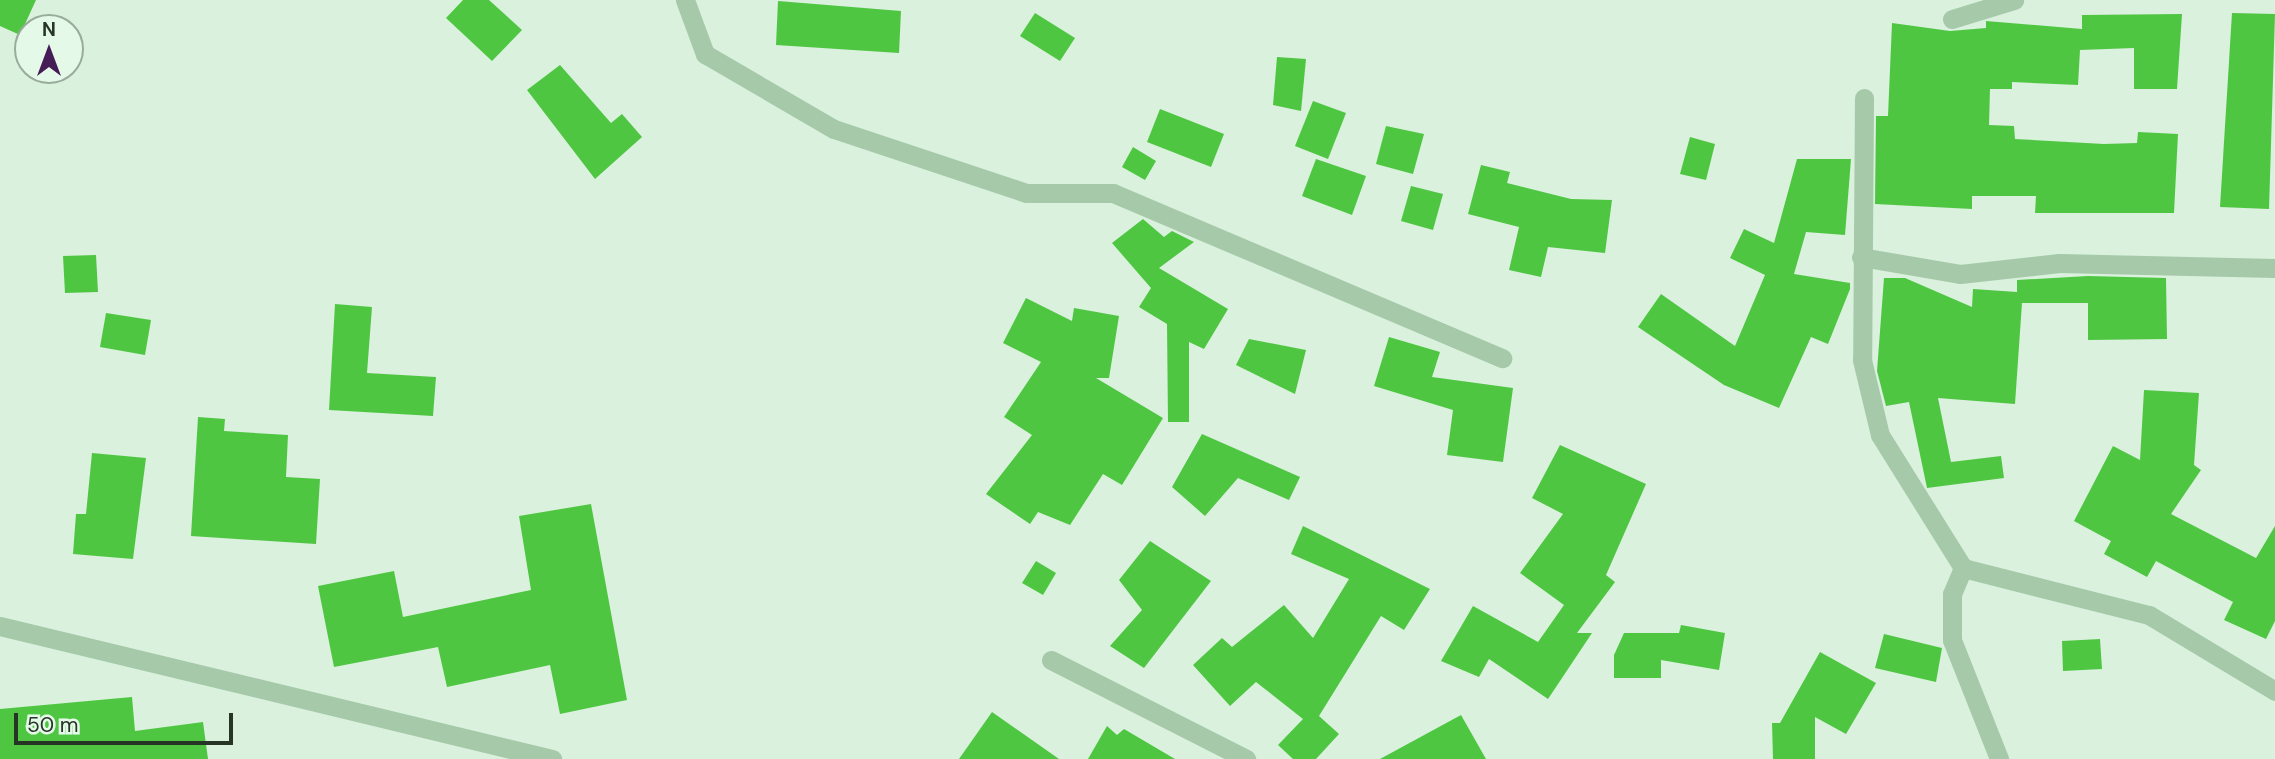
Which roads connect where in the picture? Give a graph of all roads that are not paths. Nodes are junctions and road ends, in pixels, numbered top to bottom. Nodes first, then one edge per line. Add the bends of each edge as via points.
1 (685, 0) edge
2 (2014, 0) edge
3 (1952, 19) dead end
4 (1864, 97) dead end
5 (1861, 257) junction
6 (2275, 268) edge
7 (1502, 358) dead end
8 (1963, 568) junction
9 (0, 626) edge
10 (1051, 660) dead end
11 (2275, 691) edge
12 (552, 759) edge
13 (1246, 759) edge
14 (1999, 759) edge

1 - 7 street via 705,54 834,128 1026,193 1113,193
2 - 3 street
4 - 5 street
5 - 6 street via 1959,274 2059,263
5 - 8 street via 1861,360 1880,435
8 - 11 street via 2149,615
8 - 14 street via 1952,594 1952,640
9 - 12 street
10 - 13 street

